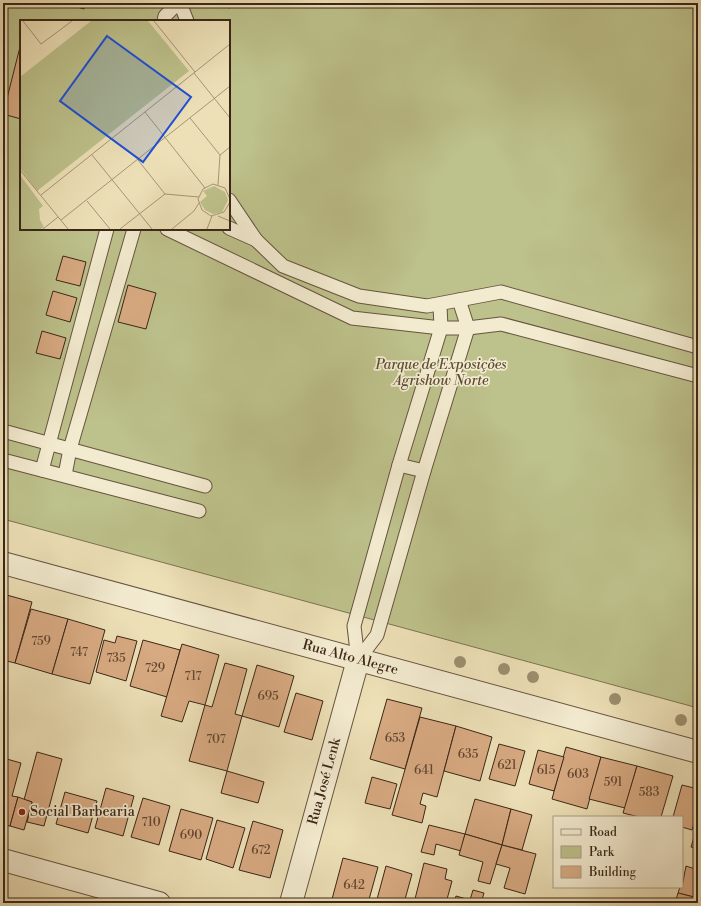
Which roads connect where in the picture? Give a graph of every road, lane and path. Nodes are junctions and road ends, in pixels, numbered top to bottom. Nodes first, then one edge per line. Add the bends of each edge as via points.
1 (179, 3) edge
2 (164, 20) edge
3 (187, 20) edge
4 (230, 201) edge
5 (230, 228) edge
6 (107, 230) edge
7 (134, 230) edge
8 (169, 230) edge
9 (256, 240) junction
10 (459, 300) junction
11 (440, 305) junction
12 (441, 328) junction
13 (468, 328) junction
14 (698, 347) edge
15 (698, 376) edge
16 (3, 431) edge
17 (48, 444) junction
18 (70, 449) junction
19 (3, 460) edge
20 (399, 465) junction
21 (42, 470) junction
22 (424, 471) junction
23 (65, 475) junction
24 (205, 486) dead end
25 (200, 511) dead end
26 (3, 563) edge
27 (358, 660) junction
28 (698, 752) edge
29 (3, 860) edge
30 (159, 903) edge
31 (291, 903) edge

1 - 2 lane via 165,16
1 - 3 lane
4 - 9 lane
5 - 9 lane
6 - 17 lane
7 - 18 lane
8 - 12 lane via 352,318
9 - 11 lane via 282,266 359,296 426,306
10 - 11 lane
10 - 13 lane
10 - 14 lane via 500,292
11 - 12 lane
12 - 13 lane
12 - 20 lane
13 - 15 lane via 500,324
13 - 22 lane
16 - 17 lane
17 - 18 lane
17 - 21 lane
18 - 23 lane
18 - 24 lane
19 - 21 lane
20 - 22 lane
20 - 27 lane via 354,626
21 - 23 lane
22 - 27 lane via 377,634
23 - 25 lane
26 - 27 street, Rua Alto Alegre
27 - 28 street, Rua Alto Alegre
27 - 31 street, Rua José Lenk
29 - 30 street

